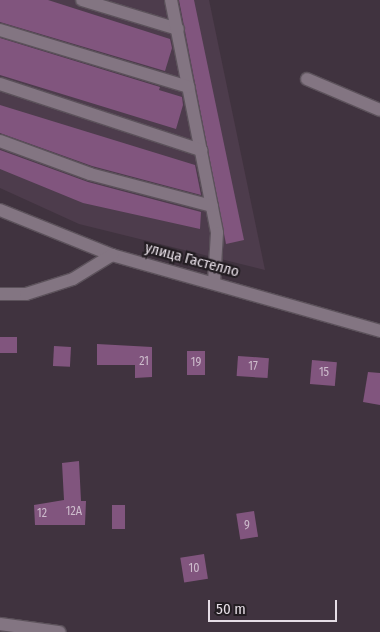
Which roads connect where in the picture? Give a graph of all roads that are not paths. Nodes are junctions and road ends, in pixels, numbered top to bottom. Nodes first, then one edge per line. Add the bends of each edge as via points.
1 (82, 0) edge
2 (172, 0) edge
3 (0, 30) edge
4 (178, 30) junction
5 (307, 79) dead end
6 (0, 84) edge
7 (189, 87) junction
8 (380, 110) edge
9 (0, 141) edge
10 (201, 150) junction
11 (212, 206) junction
12 (0, 210) edge
13 (112, 255) junction
14 (214, 282) junction
15 (0, 294) edge
16 (380, 331) edge
17 (0, 624) edge
18 (58, 632) edge

1 - 4 street
2 - 4 street
3 - 7 street
4 - 7 street
5 - 8 street
6 - 10 street
7 - 10 street
9 - 11 street via 90,174
10 - 11 street
11 - 14 street via 217,234
12 - 13 street, улица Гастелло
13 - 14 street, улица Гастелло
13 - 15 street via 73,279 26,294
14 - 16 street, улица Гастелло
17 - 18 street

